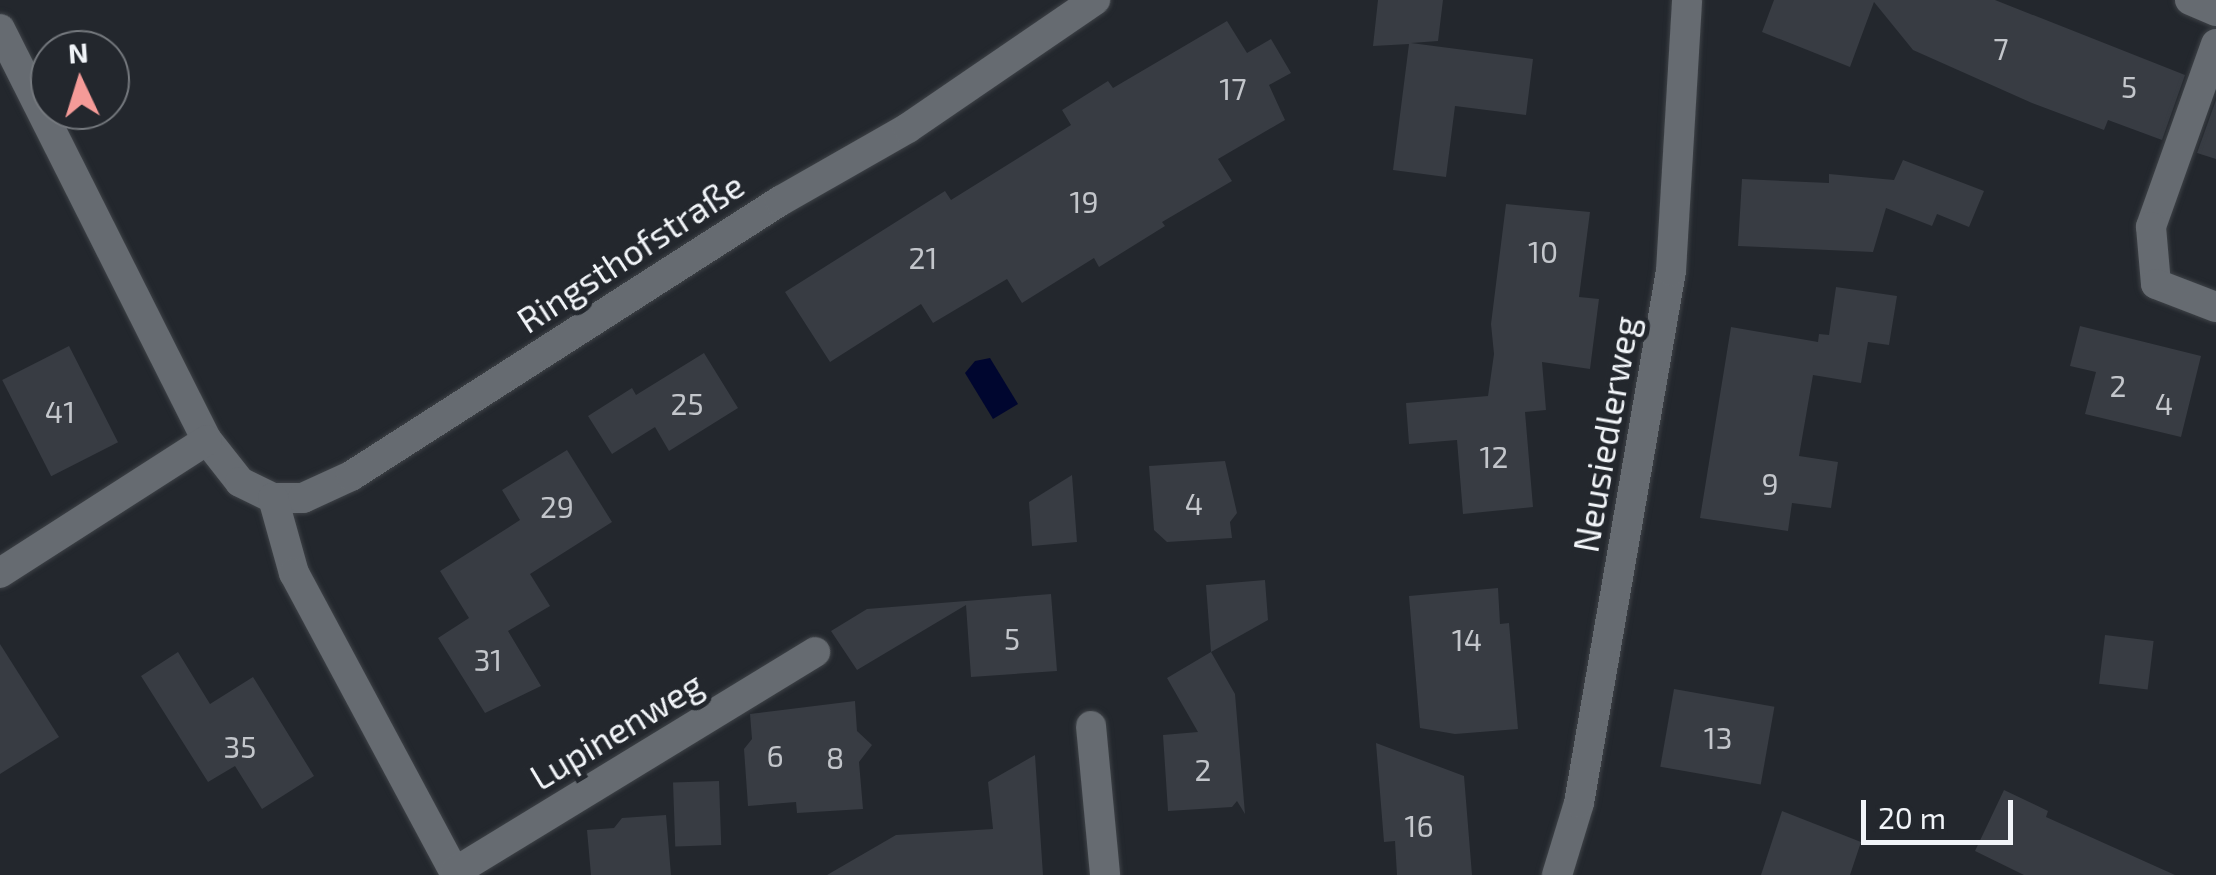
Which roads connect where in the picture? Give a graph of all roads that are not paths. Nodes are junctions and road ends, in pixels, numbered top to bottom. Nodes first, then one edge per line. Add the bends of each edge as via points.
1 (1095, 0) edge
2 (1687, 0) edge
3 (2190, 0) edge
4 (2216, 11) edge
5 (0, 29) edge
6 (2216, 44) edge
7 (2216, 307) edge
8 (207, 440) junction
9 (273, 498) junction
10 (0, 572) edge
11 (815, 652) dead end
12 (1092, 726) dead end
13 (456, 874) edge
14 (1104, 875) edge
15 (1556, 875) edge

1 - 9 street, Ringsthofstraße via 908,128 780,201 350,476 302,498
2 - 15 street, Neusiedlerweg via 1672,271 1579,803
3 - 4 street
5 - 8 street
6 - 7 street via 2152,227 2156,284
8 - 9 street via 240,482
8 - 10 street
9 - 13 street via 294,572
11 - 13 street, Lupinenweg
12 - 14 street

